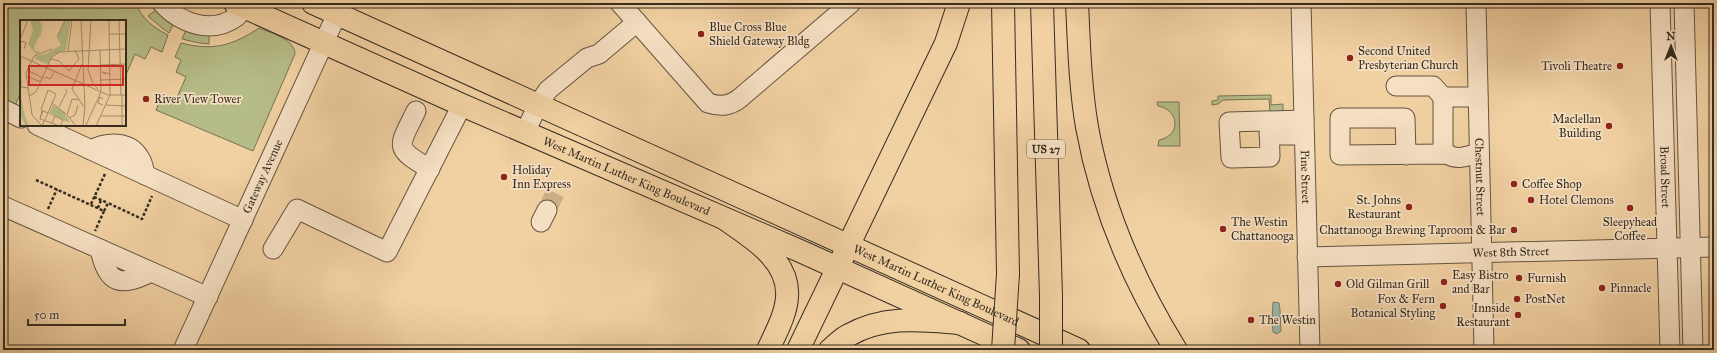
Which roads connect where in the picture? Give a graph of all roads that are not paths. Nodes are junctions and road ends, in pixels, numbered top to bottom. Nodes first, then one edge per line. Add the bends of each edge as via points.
1 (162, 3) edge
2 (313, 3) edge
3 (851, 3) edge
4 (959, 3) edge
5 (1002, 3) edge
6 (1042, 3) edge
7 (1077, 3) edge
8 (1301, 3) edge
9 (1476, 3) edge
10 (1660, 3) edge
11 (1684, 3) edge
12 (239, 5) edge
13 (340, 9) edge
14 (629, 13) edge
15 (324, 43) junction
16 (1396, 86) dead end
17 (1443, 97) junction
18 (1478, 97) junction
19 (462, 105) junction
20 (538, 105) junction
21 (3, 109) edge
22 (416, 111) dead end
23 (20, 118) edge
24 (39, 126) edge
25 (1269, 128) dead end
26 (1304, 128) junction
27 (525, 132) junction
28 (91, 150) junction
29 (1445, 154) junction
30 (1476, 154) junction
31 (1406, 155) dead end
32 (430, 169) junction
33 (145, 184) junction
34 (3, 206) edge
35 (725, 218) junction
36 (243, 220) junction
37 (848, 245) junction
38 (1714, 247) edge
39 (1690, 248) junction
40 (273, 249) dead end
41 (1668, 249) junction
42 (1482, 253) junction
43 (1308, 257) junction
44 (837, 268) junction
45 (1008, 274) junction
46 (208, 297) junction
47 (960, 323) junction
48 (183, 350) edge
49 (768, 350) edge
50 (798, 350) edge
51 (830, 350) edge
52 (1002, 350) edge
53 (1012, 350) edge
54 (1019, 350) edge
55 (1051, 350) edge
56 (1079, 350) edge
57 (1176, 350) edge
58 (1310, 350) edge
59 (1484, 350) edge
60 (1670, 350) edge
61 (1693, 350) edge

1 - 12 street via 185,22 204,26 236,17
2 - 13 main road, West Martin Luther King Boulevard
3 - 14 street via 734,103 717,106 708,103
4 - 37 main road via 946,43
5 - 45 main road
6 - 55 main road, US 27, bridge
7 - 57 main road via 1081,79 1087,126 1105,200 1135,273
8 - 26 street, Pine Street
9 - 18 street, Chestnut Street
10 - 41 street, Broad Street
11 - 39 street, Broad Street
12 - 15 main road, West Martin Luther King Boulevard
13 - 15 street, Gateway Avenue
13 - 20 main road, West Martin Luther King Boulevard
14 - 20 street via 599,54 587,58 548,90
15 - 19 main road, West Martin Luther King Boulevard
15 - 36 street, Gateway Avenue
16 - 17 street via 1432,86
17 - 18 street
17 - 29 street
18 - 30 street, Chestnut Street
19 - 27 main road, West Martin Luther King Boulevard
19 - 32 street
20 - 27 street
20 - 37 main road, West Martin Luther King Boulevard
21 - 23 street
22 - 32 street via 402,142 403,149 409,157
24 - 28 street
25 - 26 street
26 - 43 street, Pine Street
27 - 35 main road, West Martin Luther King Boulevard
28 - 33 street via 110,170
28 - 33 street via 111,143 132,149 139,156
29 - 30 street via 1452,150 1466,149
29 - 31 street
30 - 42 street, Chestnut Street
32 - 40 street via 387,252 297,209
33 - 36 street
34 - 46 street via 94,239 106,271 118,280 130,282 151,272
35 - 44 main road, West Martin Luther King Boulevard
35 - 49 main road via 767,251 782,270 786,281 786,305
36 - 46 street, Gateway Avenue
37 - 44 main road
37 - 56 main road, West Martin Luther King Boulevard
38 - 39 street, West 8th Street
39 - 41 street, West 8th Street
39 - 61 street, Broad Street
41 - 42 street, West 8th Street
41 - 60 street, Broad Street
42 - 43 street, West 8th Street
42 - 59 street, Chestnut Street
43 - 58 street, Pine Street
44 - 47 main road, West Martin Luther King Boulevard
44 - 50 main road
45 - 52 main road, bridge
45 - 53 main road, bridge
46 - 48 street, Gateway Avenue
47 - 51 main road via 909,319 877,323 848,335
47 - 54 main road, West Martin Luther King Boulevard

